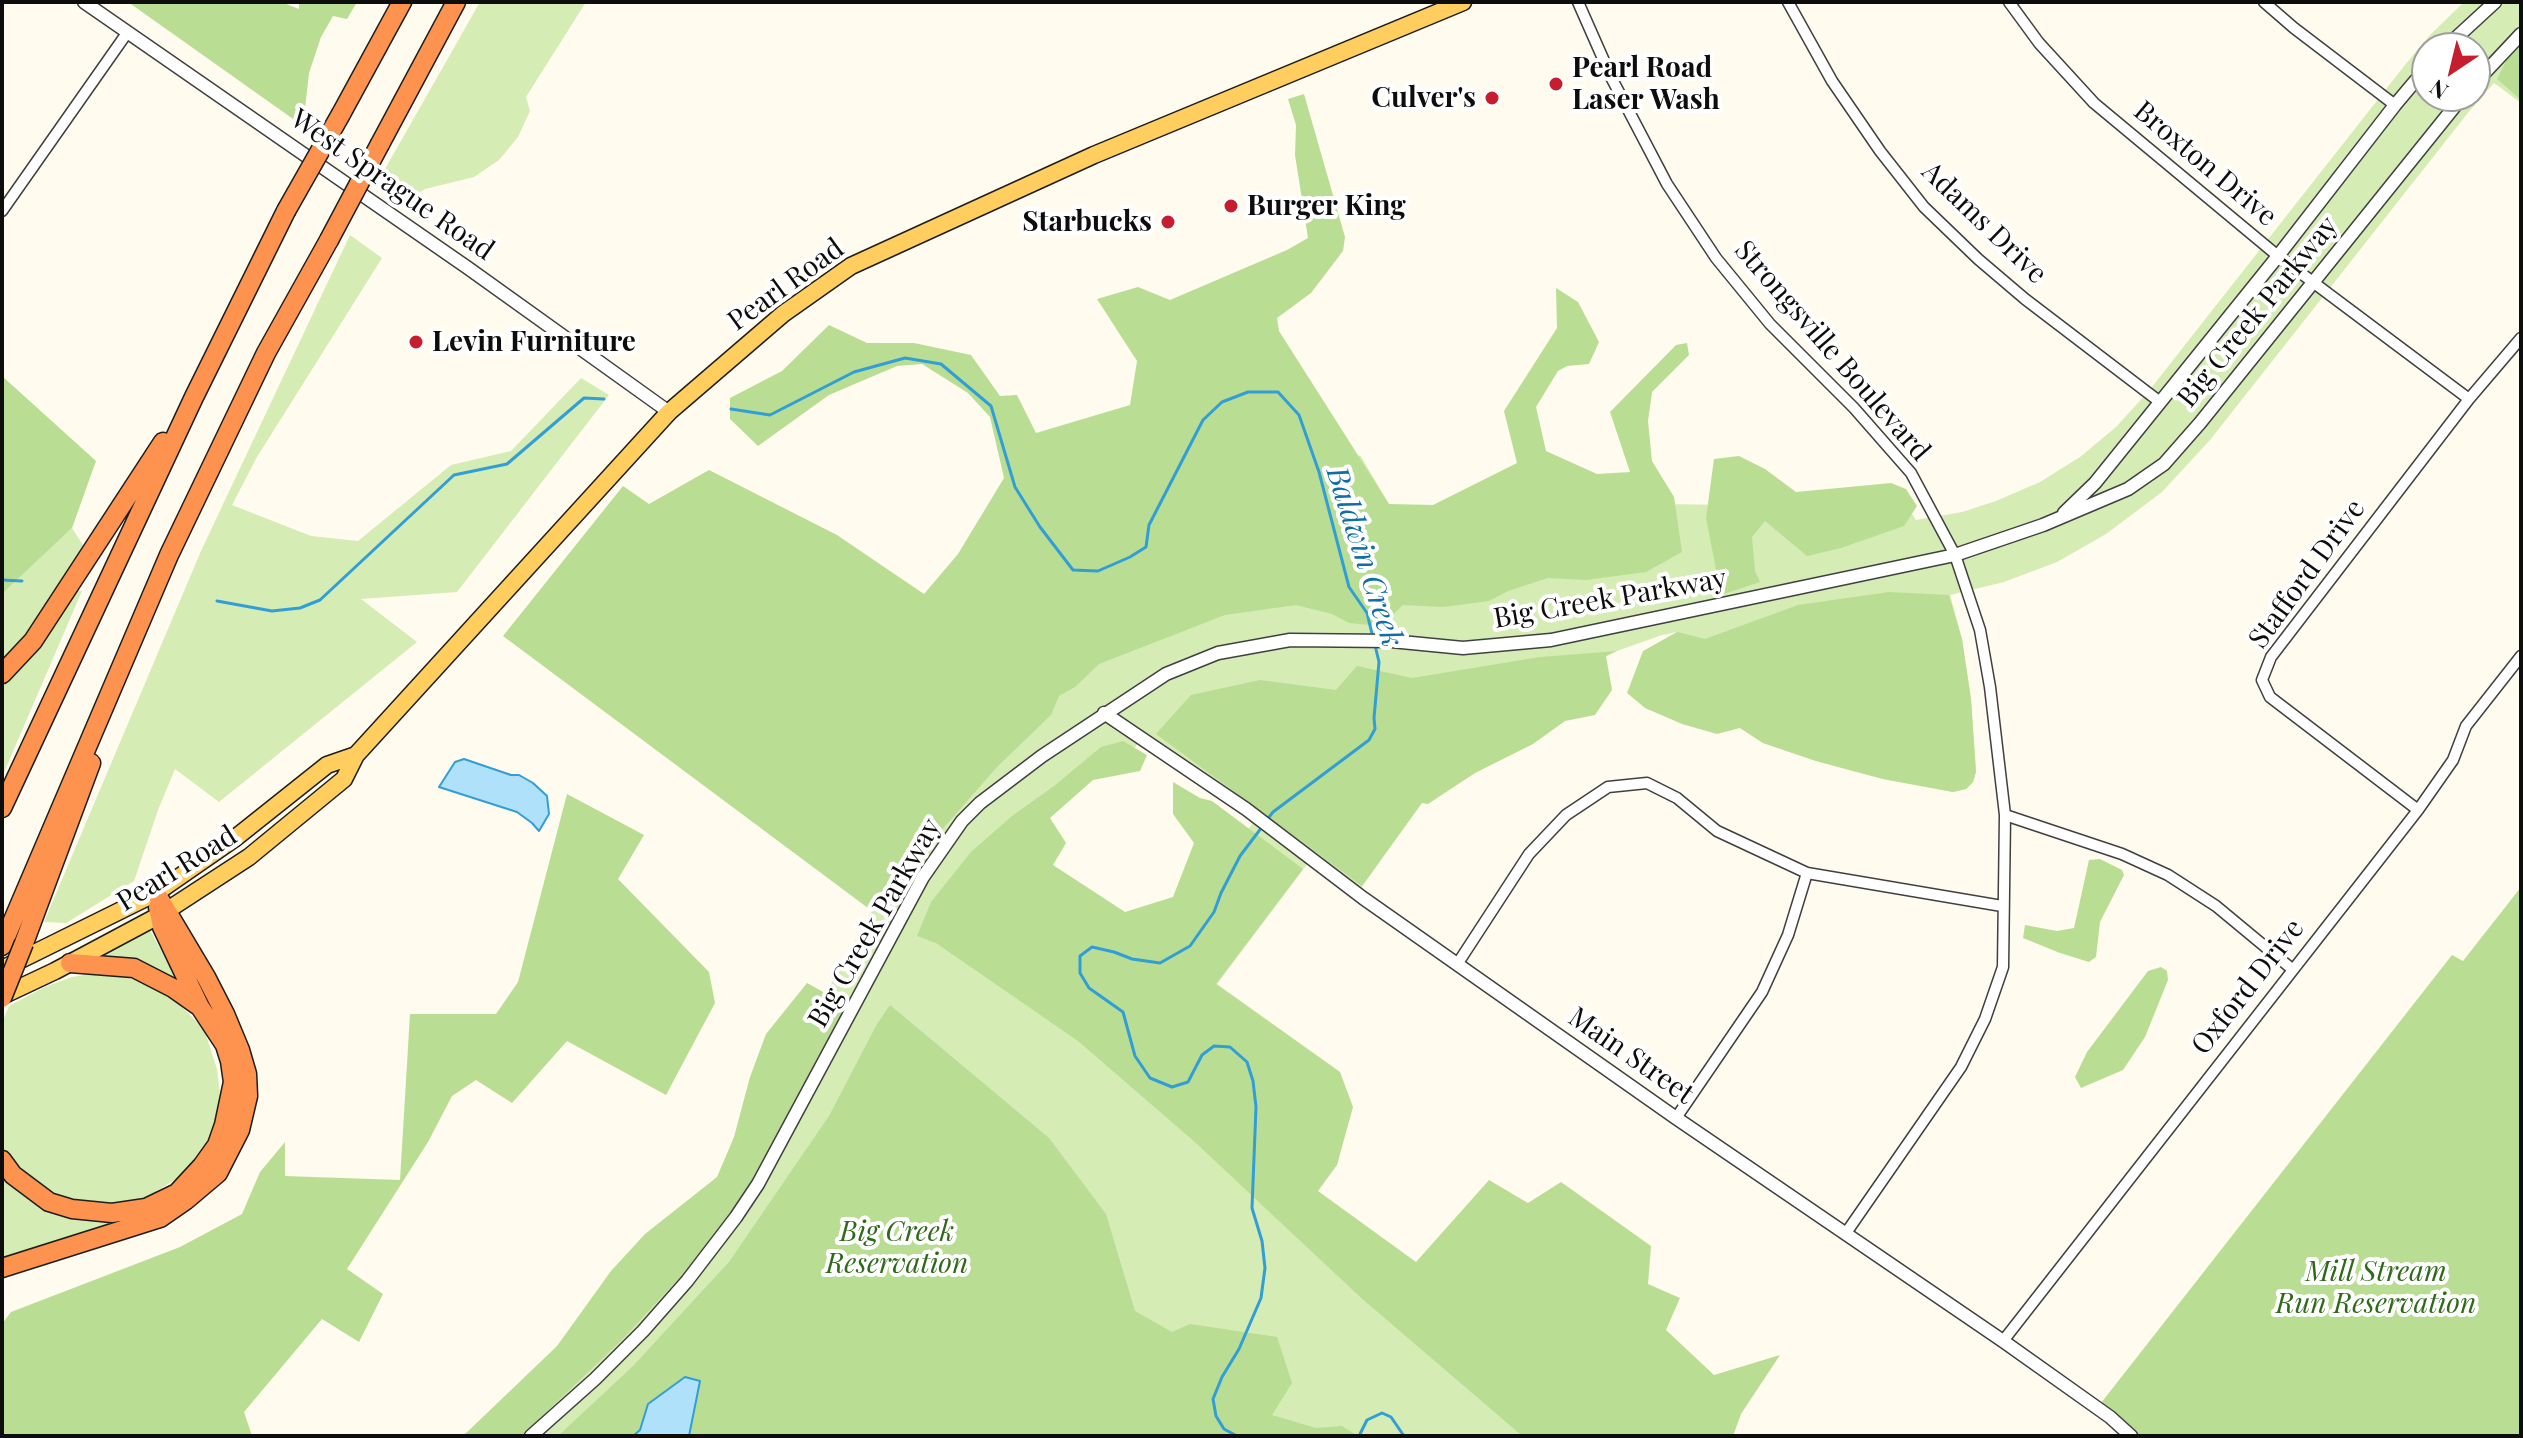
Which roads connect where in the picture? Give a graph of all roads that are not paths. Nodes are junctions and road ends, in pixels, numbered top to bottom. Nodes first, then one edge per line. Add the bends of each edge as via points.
1 (84, 2) edge
2 (402, 2) edge
3 (456, 2) edge
4 (1463, 2) edge
5 (1578, 2) edge
6 (1788, 2) edge
7 (2009, 2) edge
8 (2264, 2) edge
9 (2495, 2) edge
10 (2462, 32) edge
11 (127, 33) junction
12 (2521, 34) edge
13 (2491, 66) edge
14 (2411, 86) edge
15 (2395, 105) junction
16 (2450, 112) edge
17 (2, 211) edge
18 (2278, 256) junction
19 (2312, 283) junction
20 (2521, 338) edge
21 (194, 397) junction
22 (2469, 399) junction
23 (2160, 402) junction
24 (669, 412) junction
25 (2058, 518) junction
26 (1955, 555) junction
27 (2521, 656) edge
28 (120, 672) junction
29 (2, 674) edge
30 (1104, 713) junction
31 (356, 755) junction
32 (2, 808) edge
33 (2418, 810) junction
34 (2005, 815) junction
35 (1807, 873) junction
36 (156, 893) junction
37 (2002, 906) junction
38 (163, 912) junction
39 (2, 946) edge
40 (70, 963) junction
41 (1458, 963) junction
42 (2, 969) edge
43 (2292, 969) junction
44 (2, 997) edge
45 (200, 1007) junction
46 (1676, 1118) junction
47 (2, 1160) edge
48 (1846, 1233) junction
49 (2, 1268) edge
50 (2003, 1341) junction
51 (531, 1436) edge
52 (2131, 1436) edge

1 - 11 street, West Sprague Road
2 - 21 highway, bridge via 286,211
3 - 28 highway, bridge via 266,353 169,555
4 - 24 main road, Pearl Road via 1094,155 851,266 783,314
5 - 26 street, Strongsville Boulevard via 1667,184 1716,258 1770,324 1911,473
6 - 23 street, Adams Drive via 1832,81 1924,207 2025,299
7 - 18 street, Broxton Drive via 2094,103
8 - 15 street
9 - 10 street
11 - 17 street
11 - 24 street, West Sprague Road
12 - 13 street
14 - 15 street, Big Creek Parkway
15 - 18 street, Big Creek Parkway
16 - 19 street, Big Creek Parkway
18 - 19 street, Broxton Drive
18 - 23 street, Big Creek Parkway
19 - 22 street, Broxton Drive
19 - 25 street, Big Creek Parkway via 2164,464 2128,489
20 - 22 street, Stafford Drive
21 - 29 highway via 33,641
21 - 32 highway
22 - 33 street, Stafford Drive via 2271,657 2262,680 2270,697
23 - 25 street, Big Creek Parkway via 2095,483
24 - 31 main road, Pearl Road
25 - 26 street, Big Creek Parkway
26 - 30 street, Big Creek Parkway via 1551,640 1463,648 1362,639 1290,640 1218,653 1166,674
26 - 34 street, Strongsville Boulevard via 1980,630
27 - 33 street, Oxford Drive via 2466,726 2453,760
28 - 39 highway
28 - 44 highway, bridge via 90,770
30 - 41 street, Main Street
30 - 51 street, Big Creek Parkway via 962,821 923,877 736,1217 643,1331
31 - 36 main road, Pearl Road via 327,765
31 - 38 main road, Pearl Road via 344,779 249,857
33 - 43 street, Oxford Drive
34 - 37 street, Strongsville Boulevard
34 - 43 street via 2168,875 2216,906
35 - 37 street
35 - 41 street via 1717,831 1677,798 1647,783 1608,787 1566,815 1529,854
35 - 46 street via 1788,935 1762,992
36 - 38 highway
36 - 42 main road, Pearl Road
37 - 48 street, Strongsville Boulevard via 2003,967 1979,1031 1961,1067
38 - 40 main road, Pearl Road
38 - 45 highway via 162,927
38 - 49 highway via 206,977 247,1074 240,1130 218,1173 160,1218
40 - 44 main road, Pearl Road
40 - 45 highway via 134,968
41 - 46 street, Main Street
43 - 50 street, Oxford Drive
45 - 47 highway via 225,1045 233,1082 217,1145 177,1193 146,1208 112,1213 72,1209 49,1202
46 - 48 street, Main Street
48 - 50 street, Main Street
50 - 52 street, Main Street

